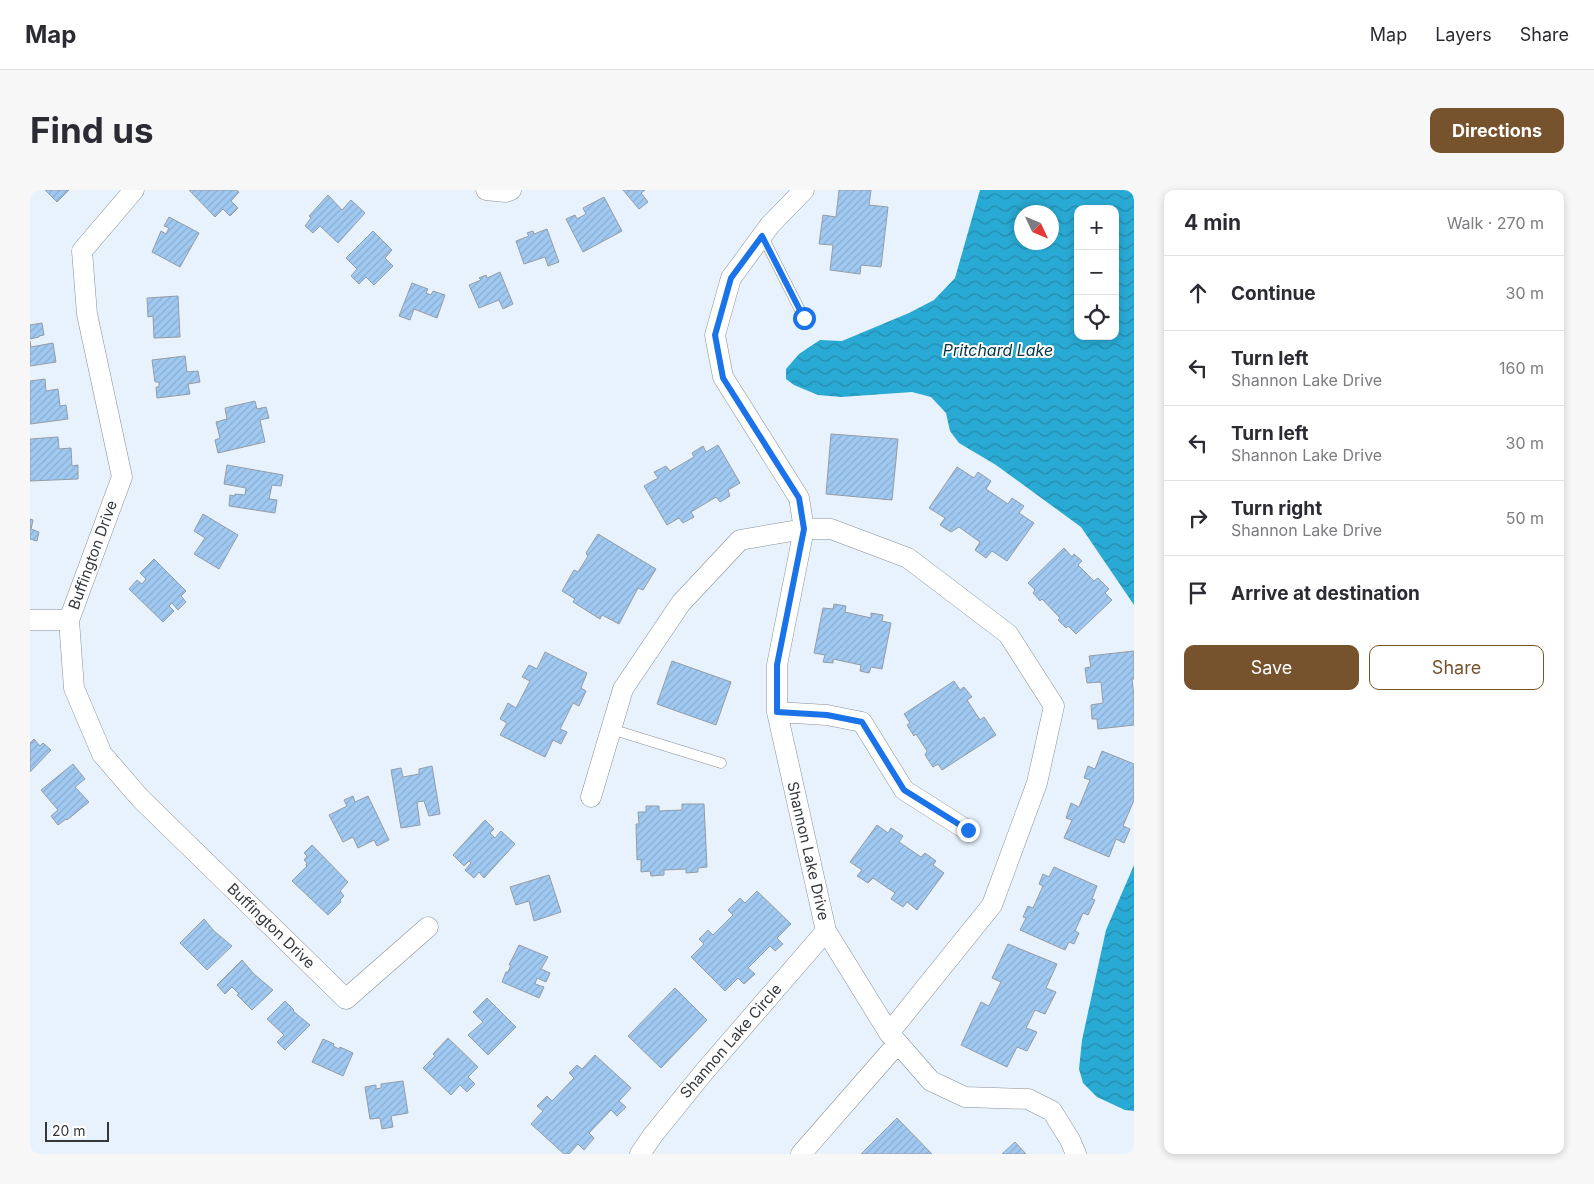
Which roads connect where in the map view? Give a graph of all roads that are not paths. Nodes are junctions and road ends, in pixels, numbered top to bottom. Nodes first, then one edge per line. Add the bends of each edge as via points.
1 (134, 190) edge
2 (486, 190) edge
3 (511, 190) edge
4 (804, 190) edge
5 (762, 236) junction
6 (804, 318) dead end
7 (804, 529) junction
8 (30, 620) edge
9 (69, 620) junction
10 (777, 712) junction
11 (611, 730) junction
12 (721, 763) dead end
13 (592, 797) dead end
14 (968, 830) dead end
15 (428, 927) dead end
16 (826, 931) junction
17 (894, 1038) junction
18 (640, 1154) edge
19 (801, 1154) edge
20 (1076, 1154) edge

1 - 9 street, Buffington Drive via 82,251 87,314 122,477
2 - 3 street
4 - 5 street, Shannon Lake Drive
5 - 6 lane
5 - 7 street, Shannon Lake Drive via 731,278 715,335 723,378 799,498
7 - 10 street, Shannon Lake Drive via 777,665
7 - 11 street via 740,540 681,603 623,689
7 - 17 street via 830,529 908,558 1008,634 1054,706 1037,784 992,905
8 - 9 street
9 - 15 street, Buffington Drive via 74,688 102,754 140,798 346,999
10 - 14 street via 827,715 862,722 904,790
10 - 16 street, Shannon Lake Drive
11 - 12 lane
11 - 13 street
16 - 17 street, Shannon Lake Drive
16 - 18 street, Shannon Lake Circle via 704,1072
17 - 19 street
17 - 20 street, Shannon Lake Drive via 931,1080 965,1097 1028,1099 1052,1110

